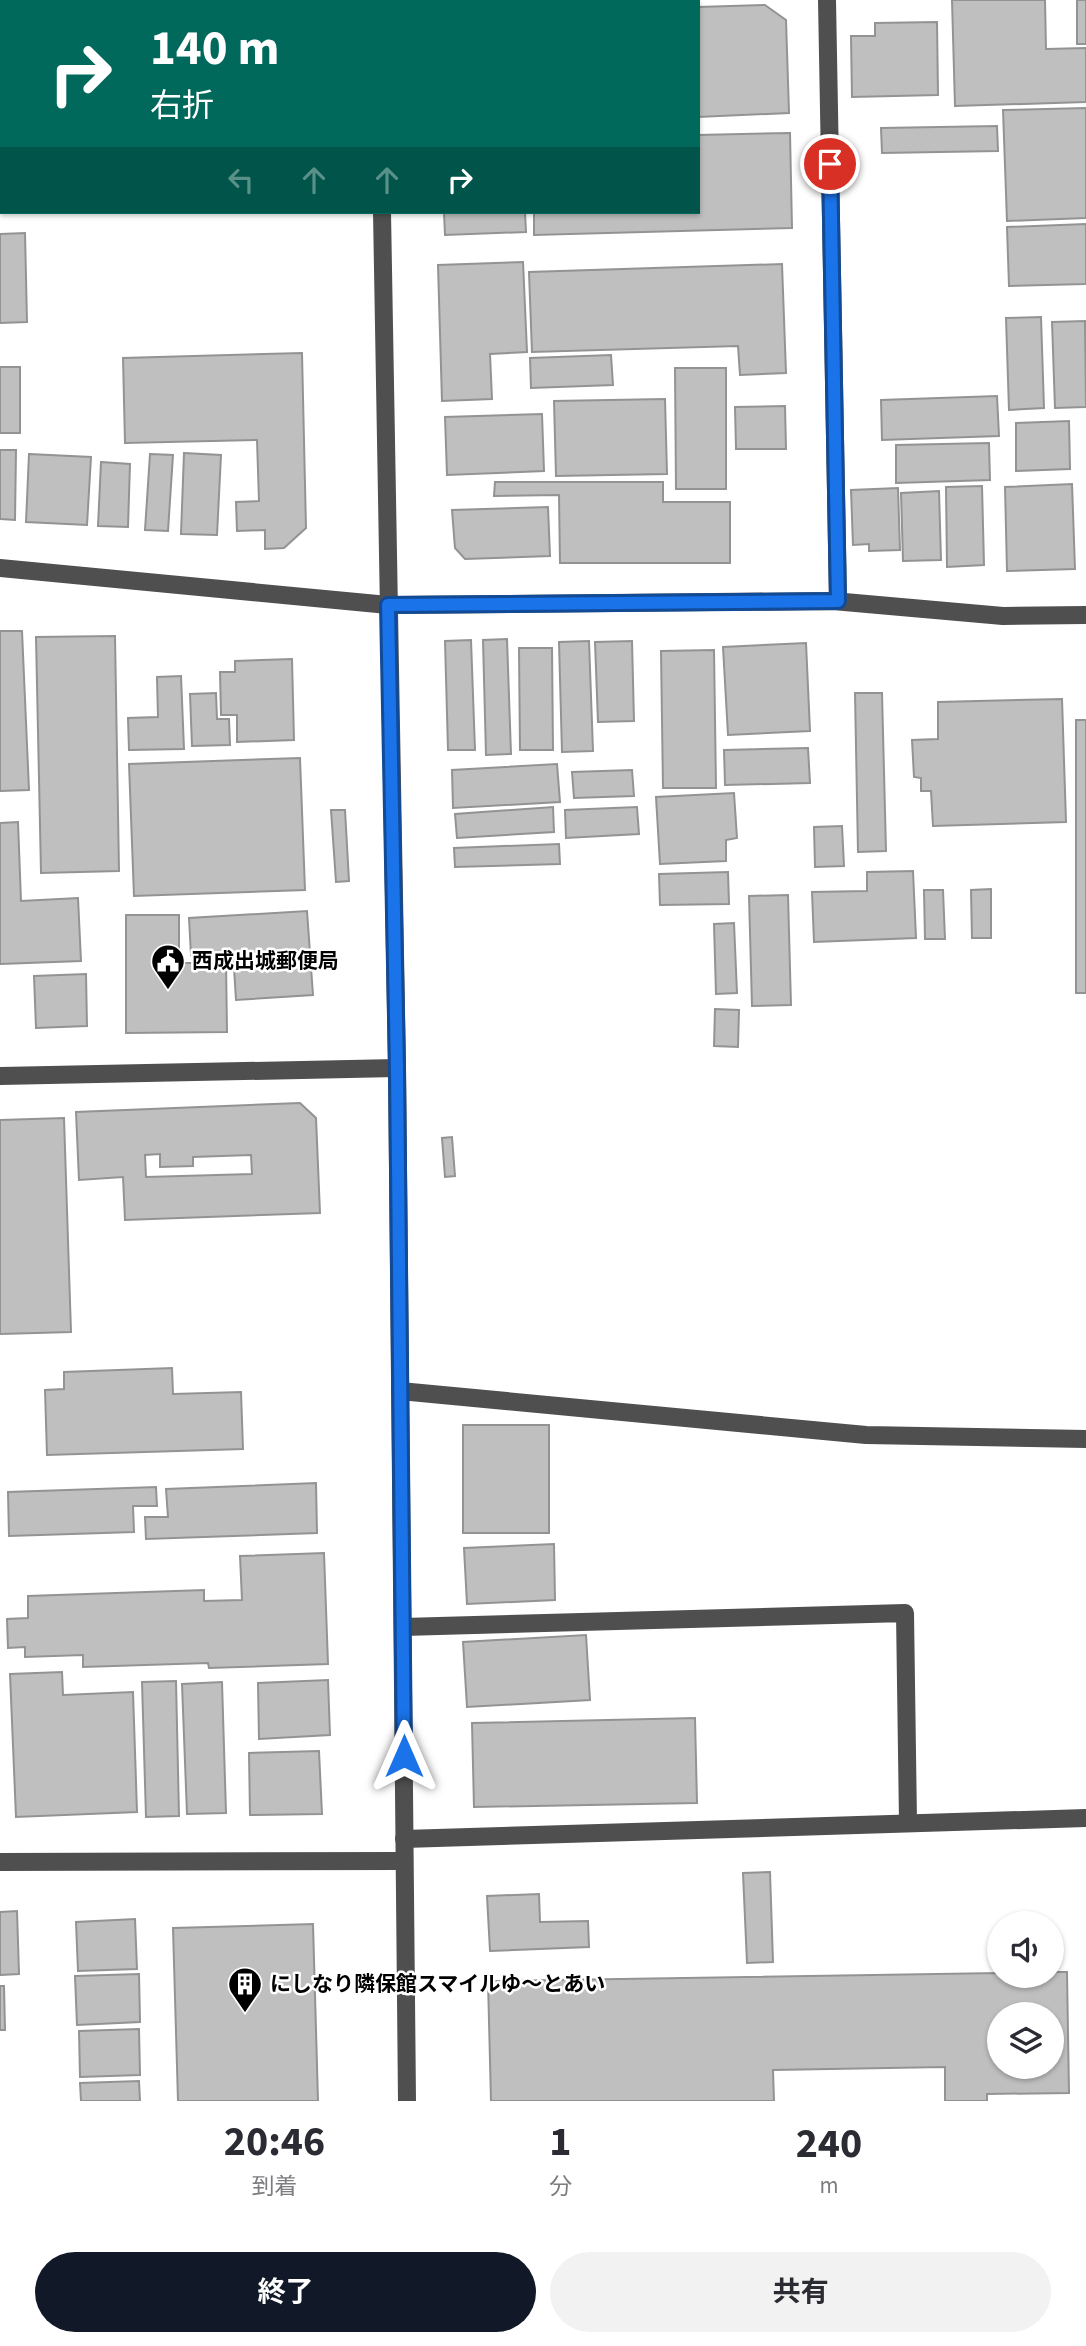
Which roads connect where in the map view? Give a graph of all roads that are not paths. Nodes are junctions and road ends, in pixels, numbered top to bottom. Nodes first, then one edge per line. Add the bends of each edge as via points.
1 (827, 0) edge
2 (382, 214) edge
3 (0, 568) edge
4 (838, 601) junction
5 (388, 605) junction
6 (1086, 615) edge
7 (397, 1068) junction
8 (0, 1076) edge
9 (400, 1391) junction
10 (1086, 1439) edge
11 (403, 1627) junction
12 (1086, 1818) edge
13 (908, 1822) junction
14 (404, 1839) junction
15 (404, 1861) junction
16 (0, 1862) edge
17 (407, 2101) edge

1 - 4 street
2 - 5 street
3 - 5 street
4 - 5 street
4 - 6 street via 1003,616
5 - 7 street
7 - 8 street
7 - 9 street
9 - 10 street via 866,1435
9 - 11 street
11 - 13 street via 905,1613
11 - 14 street
12 - 13 street
13 - 14 street
14 - 15 street
15 - 16 street
15 - 17 street

